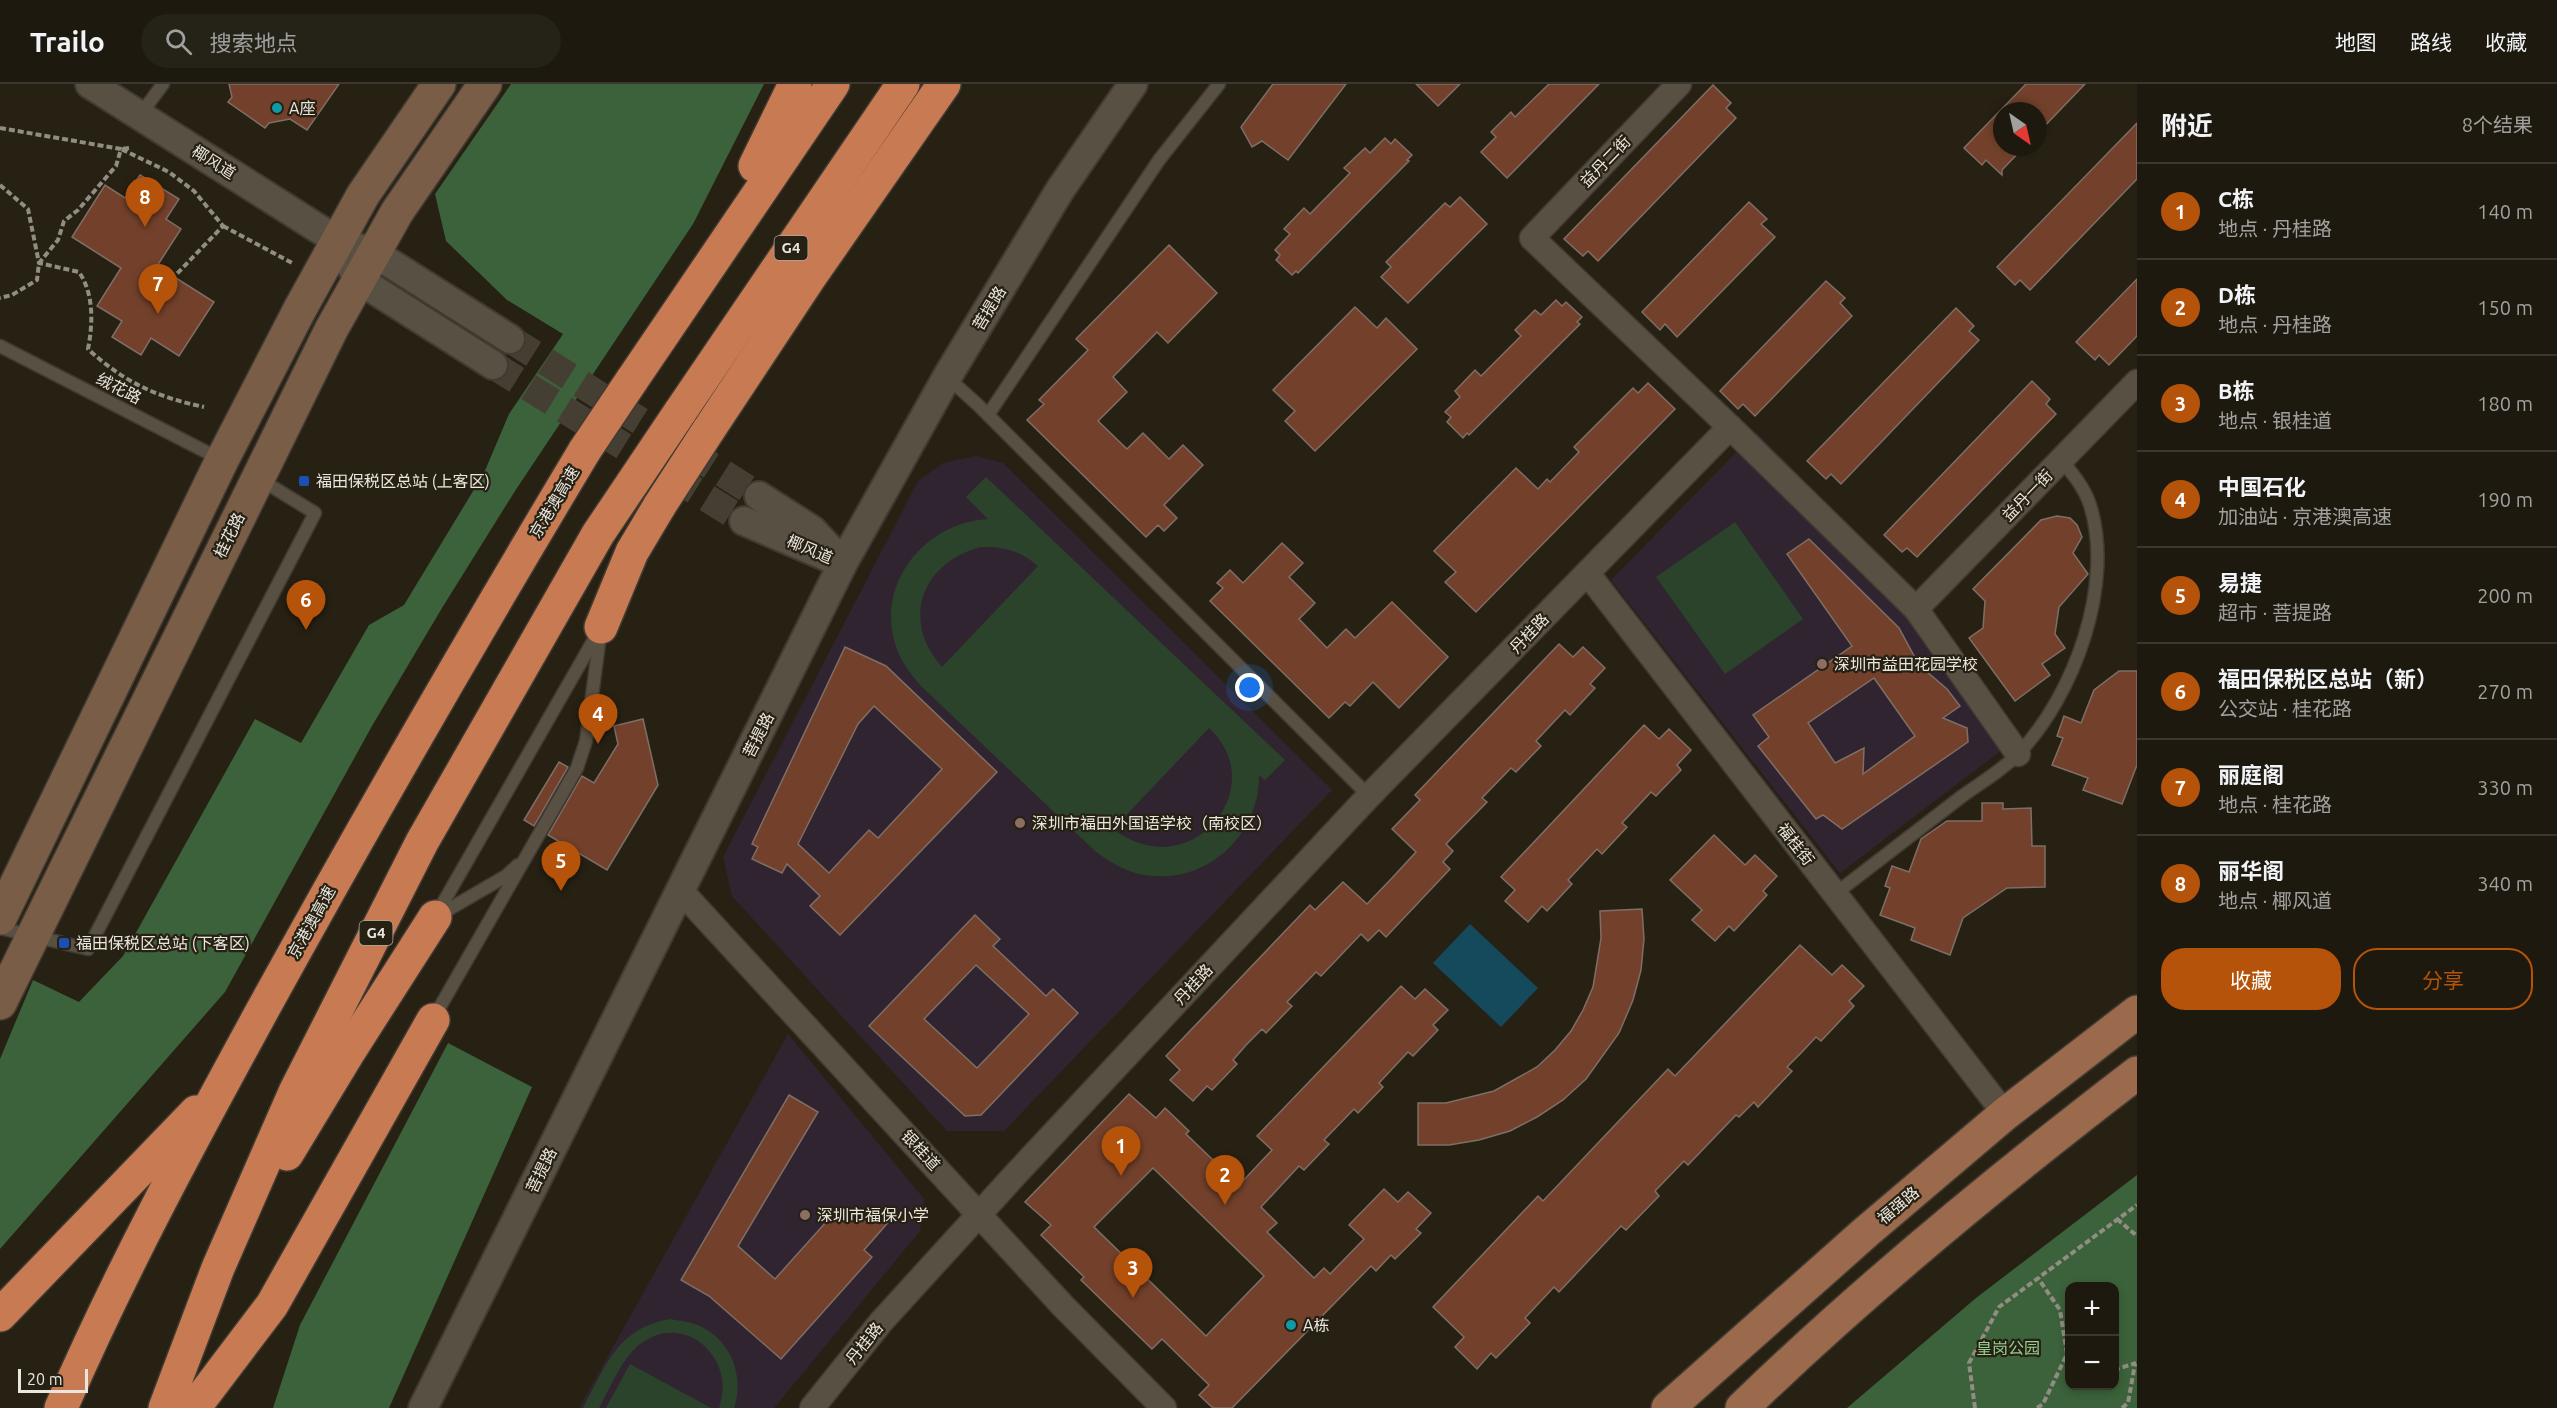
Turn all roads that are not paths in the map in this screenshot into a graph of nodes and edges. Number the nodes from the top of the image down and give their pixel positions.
1 (90, 84) edge
2 (163, 84) edge
3 (439, 84) edge
4 (485, 84) edge
5 (795, 84) edge
6 (833, 84) edge
7 (903, 84) edge
8 (944, 84) edge
9 (1133, 84) edge
10 (1218, 84) edge
11 (1679, 84) edge
12 (140, 115) junction
13 (338, 241) junction
14 (367, 267) junction
15 (706, 268) junction
16 (510, 339) tunnel mouth
17 (0, 346) edge
18 (494, 364) tunnel mouth
19 (947, 377) junction
20 (2137, 381) edge
21 (988, 415) junction
22 (1730, 427) junction
23 (222, 460) junction
24 (2061, 460) junction
25 (257, 478) junction
26 (759, 496) tunnel mouth
27 (744, 521) tunnel mouth
28 (843, 563) junction
29 (1588, 574) junction
30 (1916, 609) junction
31 (601, 627) junction
32 (2018, 754) junction
33 (1369, 796) junction
34 (526, 858) junction
35 (680, 890) junction
36 (1835, 894) junction
37 (435, 917) junction
38 (0, 918) edge
39 (0, 928) edge
40 (32, 936) junction
41 (0, 990) edge
42 (0, 1002) edge
43 (2137, 1012) edge
44 (433, 1020) joint
45 (2137, 1073) edge
46 (220, 1087) junction
47 (2005, 1114) junction
48 (979, 1213) junction
49 (218, 1268) junction
50 (0, 1315) edge
51 (61, 1408) edge
52 (165, 1408) edge
53 (194, 1408) edge
54 (423, 1408) edge
55 (812, 1408) edge
56 (1164, 1408) edge
57 (1668, 1408) edge
58 (1742, 1408) edge

1 - 12 street, 椰风道
2 - 12 lane
3 - 13 main road
4 - 14 main road, 桂花路
5 - 15 highway
6 - 15 highway
7 - 49 highway, G4, bridge
8 - 31 highway, bridge
9 - 19 street, 菩提路
10 - 21 lane
11 - 22 street, 益丹二街
12 - 13 street, 椰风道
13 - 14 street, 椰风道
13 - 23 main road
14 - 16 street, 椰风道
14 - 18 street, 椰风道
14 - 25 main road, 桂花路
15 - 46 highway, 京港澳高速, bridge
17 - 23 lane, 绒花路
19 - 21 lane
19 - 28 street, 菩提路
20 - 24 street, 益丹一街
21 - 33 lane
22 - 29 street, 丹桂路
22 - 30 street
23 - 38 main road
24 - 30 street, 益丹一街
24 - 32 lane
25 - 40 main road, 桂花路
25 - 40 lane
26 - 28 street, 椰风道
27 - 28 street, 椰风道
28 - 35 street, 菩提路
29 - 33 street, 丹桂路
29 - 36 street, 福桂街
30 - 32 street
31 - 34 lane
31 - 37 lane
32 - 36 lane
33 - 48 street, 丹桂路
34 - 37 lane
34 - 44 lane
35 - 48 street, 银桂道
35 - 54 street, 菩提路
36 - 47 street, 福桂街
37 - 49 highway
39 - 40 lane
40 - 42 main road, 桂花路
41 - 42 main road, 桂花路
43 - 47 main road, 福强路
44 - 53 highway
45 - 58 main road
46 - 50 highway
46 - 51 highway, 京港澳高速
47 - 57 main road, 福强路
48 - 55 street, 丹桂路
48 - 56 street, 银桂道
49 - 52 highway, G4

